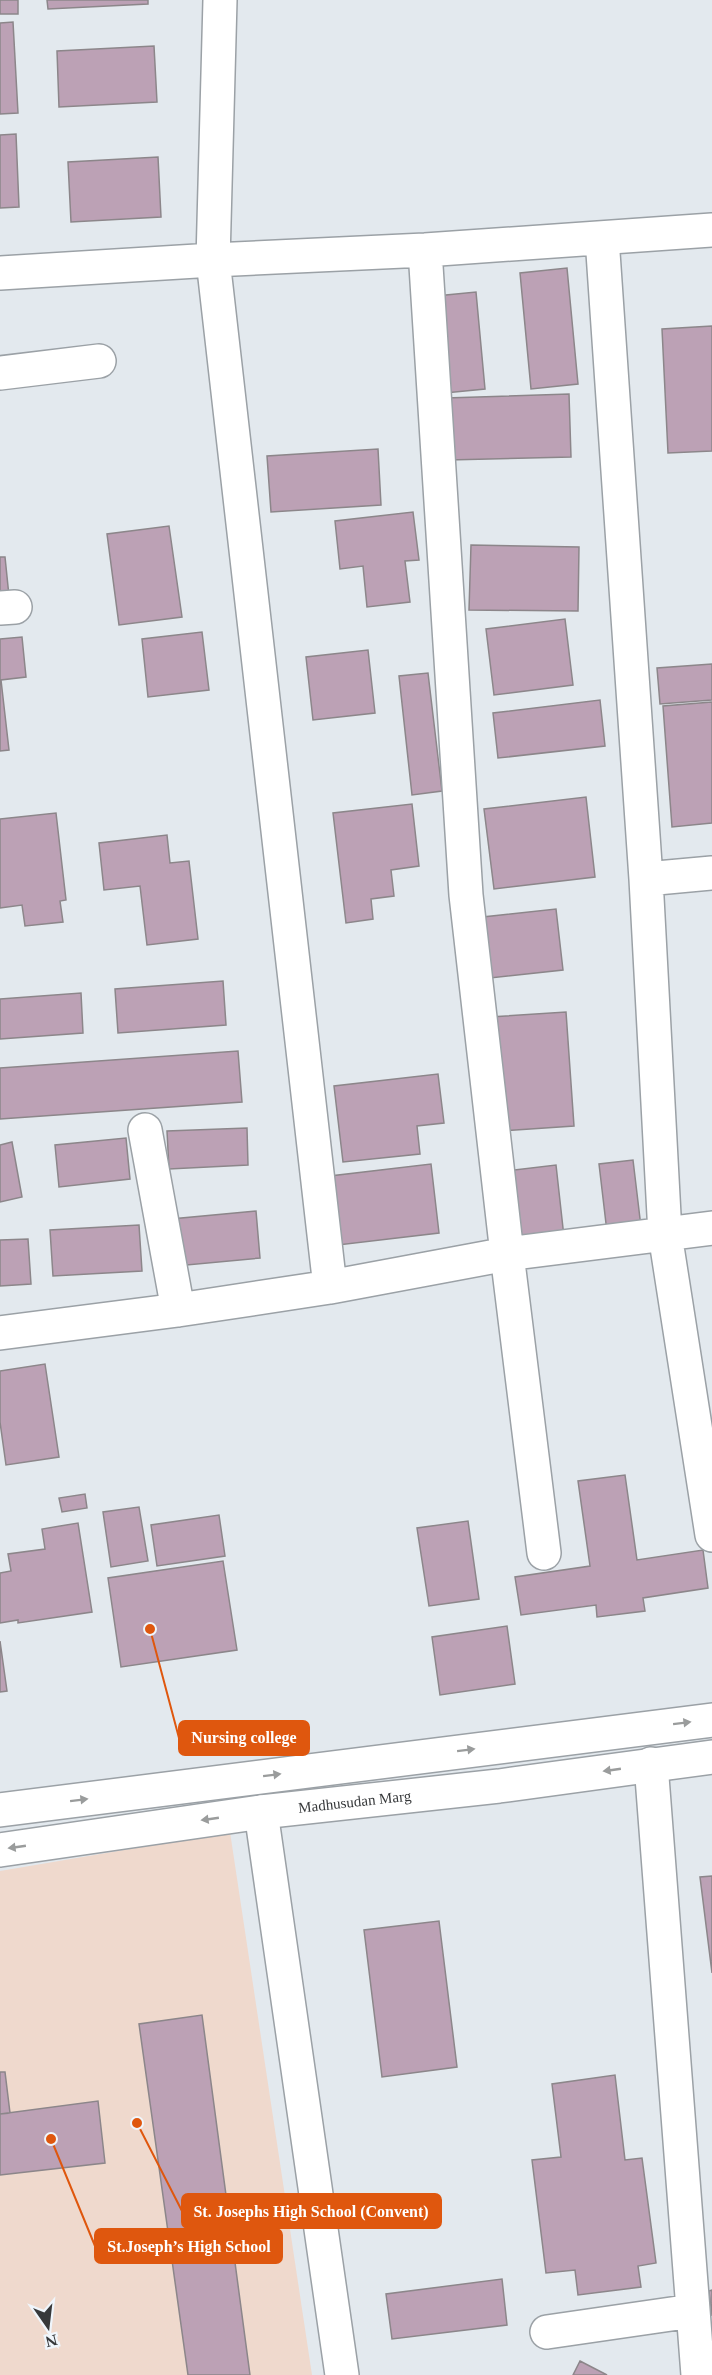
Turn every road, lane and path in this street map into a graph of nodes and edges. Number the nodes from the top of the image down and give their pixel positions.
1 (220, 0) edge
2 (712, 230) edge
3 (602, 238) junction
4 (425, 250) junction
5 (213, 260) junction
6 (0, 273) edge
7 (99, 361) dead end
8 (0, 374) edge
9 (712, 873) edge
10 (646, 879) junction
11 (145, 1130) dead end
12 (712, 1228) edge
13 (665, 1234) junction
14 (507, 1254) junction
15 (330, 1287) junction
16 (178, 1311) junction
17 (0, 1333) edge
18 (712, 1535) edge
19 (544, 1553) dead end
20 (712, 1720) edge
21 (712, 1757) edge
22 (651, 1764) junction
23 (0, 1810) edge
24 (261, 1812) junction
25 (0, 1850) edge
26 (692, 2311) junction
27 (547, 2332) dead end
28 (342, 2375) edge
29 (698, 2375) edge

1 - 5 street
2 - 3 street
3 - 4 street
3 - 10 street
4 - 5 street
4 - 14 street
5 - 6 street
5 - 15 street
7 - 8 street
9 - 10 street
10 - 13 street
11 - 16 street
12 - 13 street
13 - 14 street
13 - 18 street
14 - 15 street
14 - 19 street
15 - 16 street
16 - 17 street
23 -> 20 street
21 - 22 street, Madhusudan Marg
22 -> 24 street, Madhusudan Marg
22 - 26 street
24 -> 25 street, Madhusudan Marg
24 - 28 street
26 - 27 street
26 - 29 street

